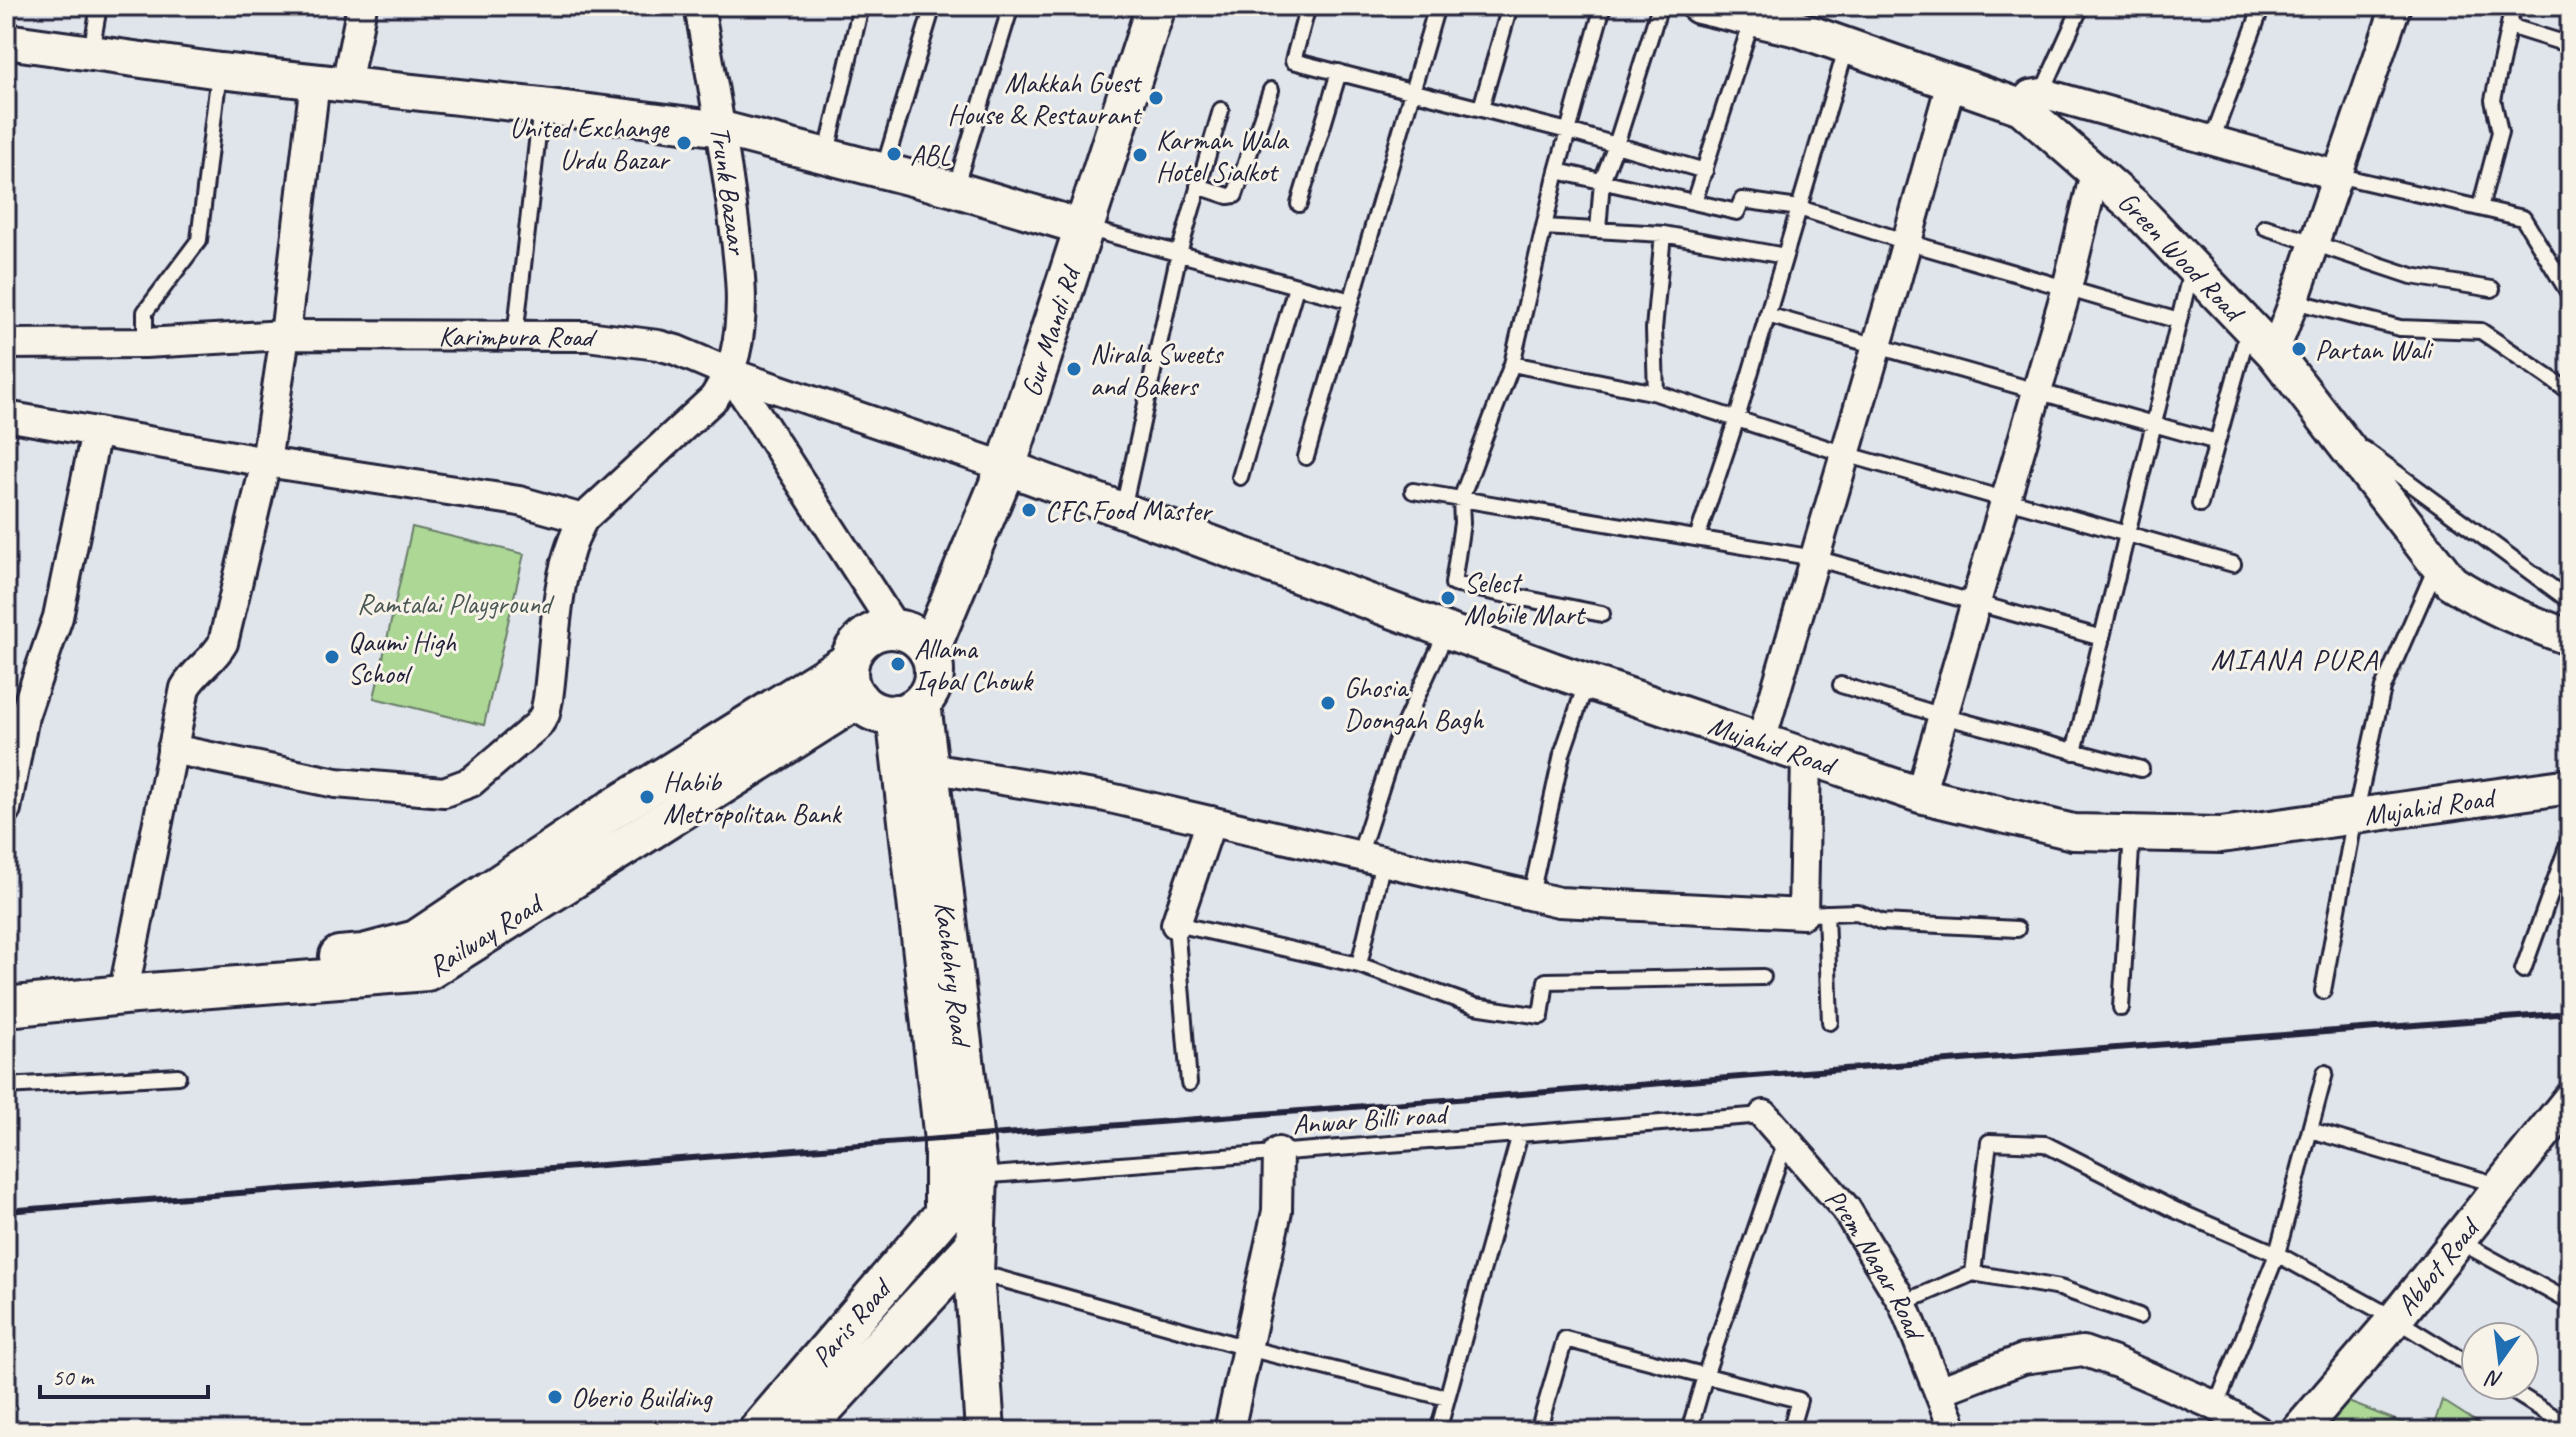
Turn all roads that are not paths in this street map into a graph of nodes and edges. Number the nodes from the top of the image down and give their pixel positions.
1 (99, 6) edge
2 (362, 6) edge
3 (699, 6) edge
4 (861, 6) edge
5 (933, 6) edge
6 (1011, 6) edge
7 (1156, 6) edge
8 (1308, 6) edge
9 (1437, 6) edge
10 (1510, 6) edge
11 (1603, 6) edge
12 (1660, 6) edge
13 (1699, 6) edge
14 (2081, 6) edge
15 (2262, 6) edge
16 (2396, 6) edge
17 (2513, 6) edge
18 (1745, 14) edge
19 (2509, 26) junction
20 (6, 41) edge
21 (2570, 45) edge
22 (1847, 46) junction
23 (90, 52) junction
24 (220, 71) junction
25 (1339, 72) junction
26 (330, 83) junction
27 (1951, 83) junction
28 (1271, 90) dead end
29 (1411, 90) junction
30 (2031, 100) junction
31 (541, 106) junction
32 (1481, 108) junction
33 (1221, 110) dead end
34 (722, 129) junction
35 (1568, 131) junction
36 (2212, 140) junction
37 (1616, 145) junction
38 (826, 157) junction
39 (1557, 171) junction
40 (1705, 171) junction
41 (883, 172) junction
42 (2095, 173) junction
43 (2336, 175) junction
44 (1602, 181) junction
45 (1198, 186) junction
46 (954, 189) junction
47 (1694, 202) junction
48 (1299, 204) dead end
49 (1799, 208) junction
50 (2480, 208) junction
51 (1544, 227) junction
52 (2265, 227) dead end
53 (1085, 228) junction
54 (1598, 230) junction
55 (1663, 234) junction
56 (1907, 242) junction
57 (2314, 243) junction
58 (1179, 253) junction
59 (1785, 256) junction
60 (2192, 267) junction
61 (1296, 287) junction
62 (2067, 288) junction
63 (2492, 289) dead end
64 (2570, 295) edge
65 (1351, 301) junction
66 (2294, 301) junction
67 (1767, 315) junction
68 (2179, 321) junction
69 (2249, 327) junction
70 (285, 335) junction
71 (515, 337) junction
72 (145, 343) junction
73 (6, 344) edge
74 (1877, 347) junction
75 (2274, 353) junction
76 (1512, 364) junction
77 (730, 373) junction
78 (2037, 391) junction
79 (2570, 392) edge
80 (1656, 393) junction
81 (6, 416) edge
82 (1737, 418) junction
83 (2327, 422) junction
84 (2154, 424) junction
85 (96, 432) junction
86 (2217, 442) junction
87 (1845, 454) junction
88 (1306, 457) dead end
89 (266, 462) junction
90 (1006, 467) junction
91 (1240, 477) dead end
92 (1413, 491) dead end
93 (1461, 499) junction
94 (2005, 501) junction
95 (2200, 504) dead end
96 (1123, 509) junction
97 (583, 519) junction
98 (2127, 534) junction
99 (1697, 538) junction
100 (1815, 558) junction
101 (2233, 564) dead end
102 (2437, 565) junction
103 (2570, 601) edge
104 (1975, 604) junction
105 (1602, 614) dead end
106 (895, 628) junction
107 (1447, 631) junction
108 (2102, 638) junction
109 (2570, 638) edge
110 (929, 652) junction
111 (849, 662) junction
112 (1587, 681) junction
113 (1841, 685) dead end
114 (858, 699) junction
115 (908, 709) junction
116 (1943, 716) junction
117 (1761, 741) junction
118 (172, 749) junction
119 (2074, 752) junction
120 (1806, 756) junction
121 (929, 768) junction
122 (2141, 769) dead end
123 (2570, 786) edge
124 (1920, 795) junction
125 (6, 809) edge
126 (2355, 816) junction
127 (1211, 821) junction
128 (2132, 833) junction
129 (2570, 839) edge
130 (1371, 858) junction
131 (1531, 895) junction
132 (1814, 913) junction
133 (1176, 924) junction
134 (2017, 929) dead end
135 (1359, 965) junction
136 (2523, 970) dead end
137 (1763, 977) dead end
138 (125, 986) junction
139 (6, 988) edge
140 (2323, 991) dead end
141 (6, 1007) edge
142 (2121, 1008) dead end
143 (1830, 1022) dead end
144 (2325, 1073) dead end
145 (178, 1076) dead end
146 (1189, 1083) dead end
147 (6, 1086) edge
148 (2570, 1100) edge
149 (1764, 1115) joint
150 (2310, 1130) junction
151 (1520, 1134) junction
152 (1786, 1140) junction
153 (1278, 1152) junction
154 (975, 1156) junction
155 (2502, 1186) junction
156 (944, 1214) joint
157 (2457, 1240) junction
158 (2277, 1254) junction
159 (974, 1258) junction
160 (1973, 1273) junction
161 (2570, 1302) edge
162 (1903, 1303) junction
163 (2139, 1316) dead end
164 (2395, 1319) junction
165 (1247, 1348) junction
166 (2460, 1359) edge
167 (1705, 1376) junction
168 (1939, 1391) junction
169 (1447, 1398) junction
170 (2529, 1401) edge
171 (2216, 1406) junction
172 (2570, 1427) edge
173 (758, 1431) edge
174 (802, 1431) edge
175 (985, 1431) edge
176 (1229, 1431) edge
177 (1438, 1431) edge
178 (1538, 1431) edge
179 (1689, 1431) edge
180 (1790, 1431) edge
181 (1951, 1431) edge
182 (2258, 1431) edge
183 (2299, 1431) edge

1 - 23 lane
2 - 26 street
3 - 34 street, Trunk Bazaar
4 - 38 lane
5 - 41 lane
6 - 46 lane
7 - 53 main road, Gur Mandi Rd
8 - 25 lane
9 - 29 lane
10 - 32 lane
11 - 35 lane
12 - 37 lane
13 - 18 street, Green Wood Road
14 - 30 lane
15 - 36 lane
16 - 43 street
17 - 19 lane
18 - 22 street, Green Wood Road
18 - 40 lane
19 - 21 lane
19 - 50 lane
20 - 23 street
22 - 27 street, Green Wood Road
22 - 49 lane
23 - 24 street
24 - 26 street
24 - 72 lane
25 - 29 lane
25 - 48 lane
26 - 31 street
26 - 70 street
27 - 30 street, Green Wood Road
27 - 56 street
28 - 45 lane
29 - 32 lane
29 - 65 lane
30 - 36 street
30 - 42 street, Green Wood Road
31 - 34 street
31 - 71 lane
32 - 35 lane
33 - 45 lane
34 - 38 street
34 - 77 street, Trunk Bazaar
35 - 37 lane
35 - 39 lane
36 - 43 street
37 - 40 lane
37 - 44 lane
38 - 41 street
39 - 44 lane
39 - 51 lane
40 - 47 lane
41 - 46 street
42 - 60 street, Green Wood Road
42 - 62 street
43 - 50 lane
43 - 57 street
44 - 47 lane
44 - 54 lane
45 - 58 lane
46 - 53 street
47 - 49 lane
49 - 56 lane
49 - 59 lane
50 - 64 lane
51 - 54 lane
51 - 76 lane
52 - 57 lane
53 - 58 lane
53 - 90 main road, Gur Mandi Rd
54 - 55 lane
55 - 59 lane
55 - 80 lane
56 - 62 lane
56 - 74 street
57 - 63 lane
57 - 66 street
58 - 61 lane
58 - 96 lane
59 - 67 lane
60 - 68 lane
60 - 69 street, Green Wood Road
61 - 65 lane
61 - 91 lane
62 - 68 lane
62 - 78 street
65 - 88 lane
66 - 75 street
66 - 79 lane
67 - 74 lane
67 - 82 lane
68 - 84 lane
69 - 75 street, Green Wood Road
69 - 86 lane
70 - 71 street, Karimpura Road
70 - 72 street, Karimpura Road
70 - 89 street
71 - 77 street, Karimpura Road
72 - 73 street, Karimpura Road
74 - 78 lane
74 - 87 street
75 - 83 street, Green Wood Road
76 - 80 lane
76 - 93 lane
77 - 90 street, Karimpura Road
77 - 97 street
77 - 106 street
78 - 84 lane
78 - 94 street
80 - 82 lane
81 - 85 street
82 - 87 lane
82 - 99 lane
83 - 102 street, Green Wood Road
83 - 103 lane
84 - 86 lane
84 - 98 lane
85 - 89 street
85 - 125 street
86 - 95 lane
87 - 94 lane
87 - 100 street
89 - 97 street
89 - 118 street
90 - 96 street, Mujahid Road
90 - 110 main road, Gur Mandi Rd
92 - 93 lane
93 - 99 lane
93 - 105 lane
94 - 98 lane
94 - 104 street
96 - 107 street, Mujahid Road
97 - 118 street
98 - 101 lane
98 - 108 lane
99 - 100 lane
100 - 104 lane
100 - 117 street
102 - 109 street, Green Wood Road
102 - 126 lane
104 - 108 lane
104 - 116 street
106 - 110 main road
106 - 111 main road
107 - 112 street, Mujahid Road
107 - 130 lane
108 - 119 lane
110 - 115 main road
111 - 114 main road
111 - 138 main road
112 - 117 street, Mujahid Road
112 - 131 lane
113 - 116 lane
114 - 115 main road
114 - 138 main road, Railway Road
115 - 121 main road, Kachehry Road
115 - 156 main road, Kachehry Road
116 - 119 lane
116 - 124 street
117 - 120 street, Mujahid Road
118 - 138 street
119 - 122 lane
120 - 124 street, Mujahid Road
120 - 132 street
121 - 127 street
121 - 154 main road, Kachehry Road
123 - 126 street, Mujahid Road
124 - 128 street, Mujahid Road
126 - 128 street, Mujahid Road
126 - 140 lane
127 - 130 street
127 - 133 street
128 - 142 lane
129 - 136 lane
130 - 131 street
130 - 135 lane
131 - 132 street
132 - 134 lane
132 - 143 lane
133 - 135 lane
133 - 146 lane
135 - 137 lane
138 - 139 main road
138 - 141 main road, Railway Road
144 - 150 lane
145 - 147 lane
148 - 155 street, Abbot Road
149 - 151 lane, Anwar Billi road
149 - 152 street, Prem Nagar Road
150 - 155 lane
150 - 158 lane
151 - 153 lane, Anwar Billi road
151 - 169 lane
152 - 162 street, Prem Nagar Road
152 - 167 lane
153 - 154 lane, Anwar Billi road
153 - 165 street
154 - 159 main road, Kachehry Road
155 - 157 street, Abbot Road
156 - 173 main road, Paris Road
157 - 161 lane
157 - 164 street, Abbot Road
158 - 160 lane
158 - 164 lane
158 - 171 lane
159 - 165 lane
159 - 174 main road, Paris Road
159 - 175 main road, Kachehry Road
160 - 162 lane
160 - 163 lane
162 - 168 street, Prem Nagar Road
164 - 166 lane
164 - 183 street, Abbot Road
165 - 169 lane
165 - 176 street
167 - 178 lane
167 - 179 lane
167 - 180 lane
168 - 171 street
168 - 181 street, Prem Nagar Road
169 - 177 lane
170 - 172 lane
171 - 182 street

